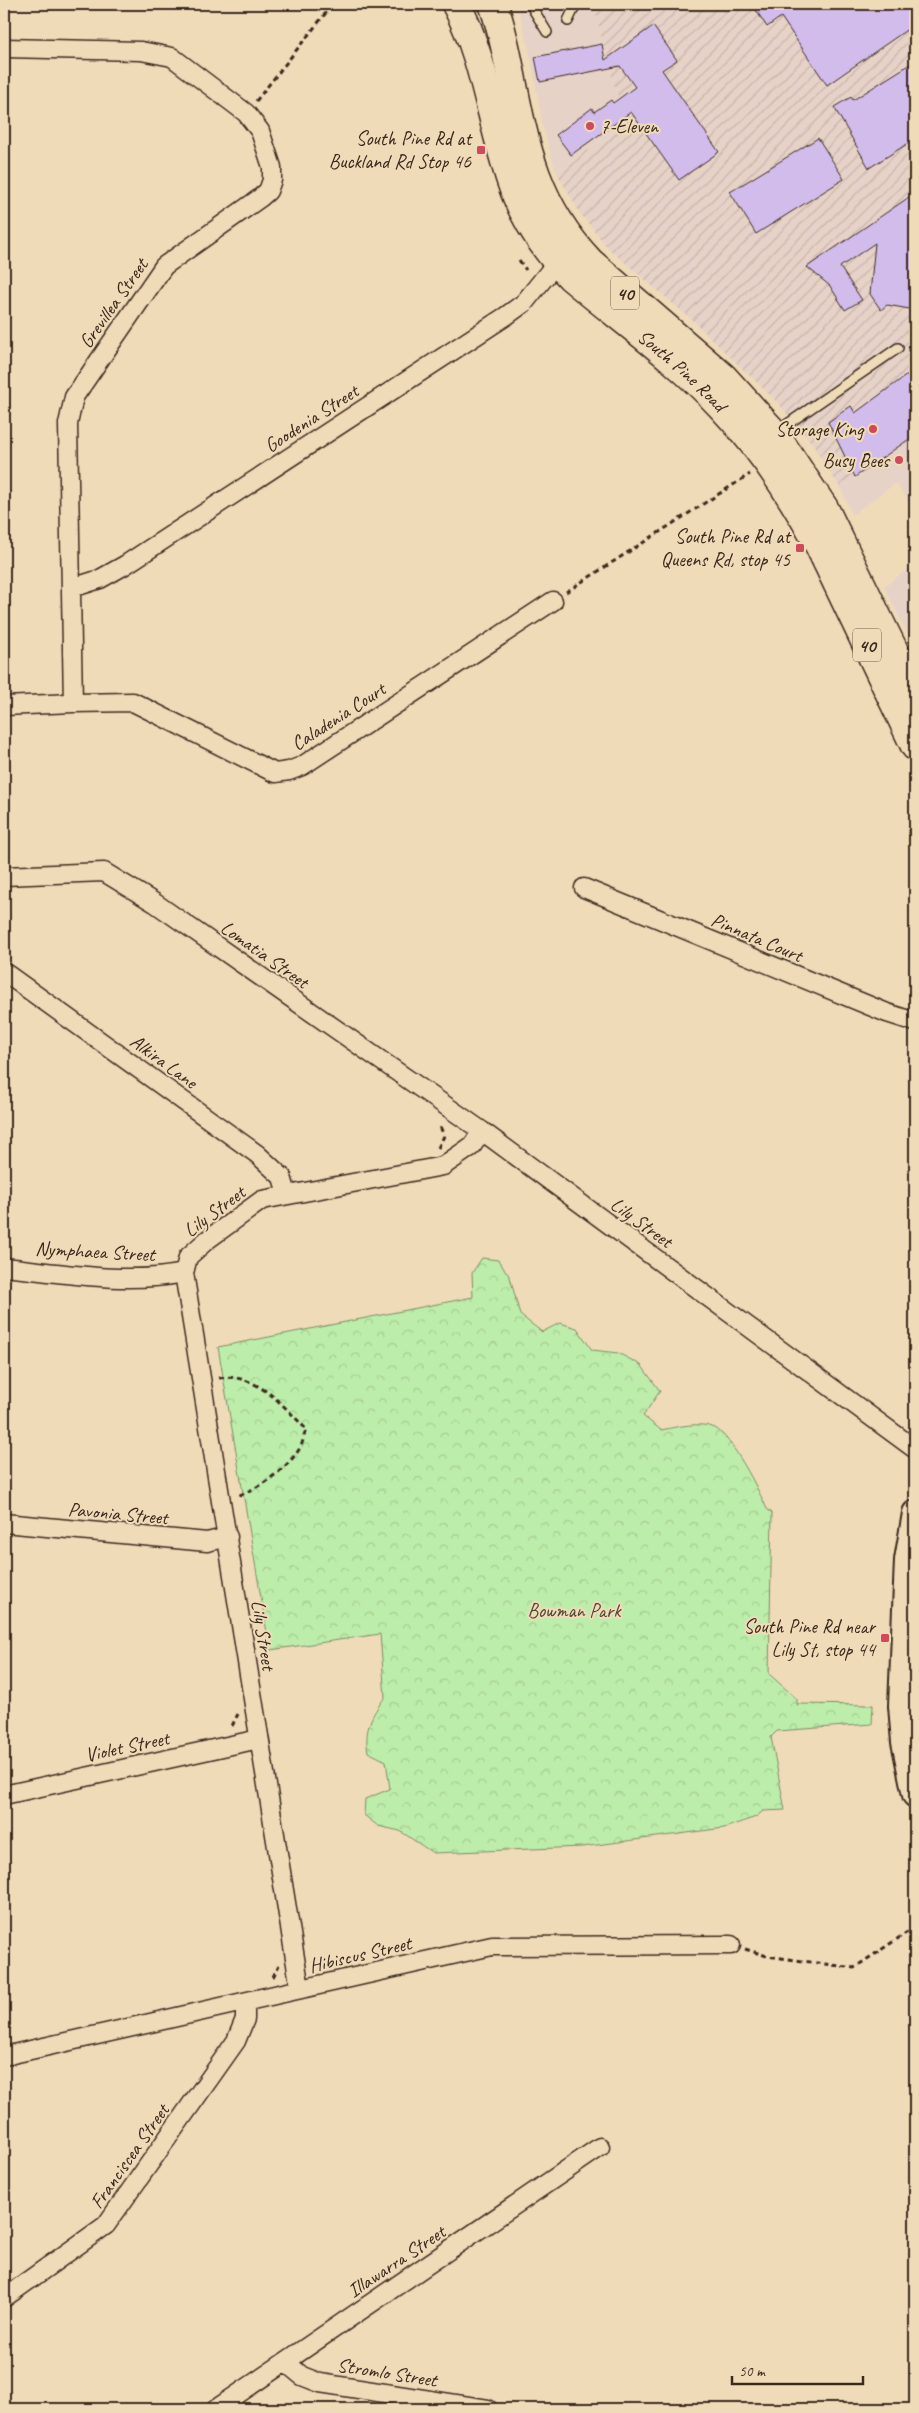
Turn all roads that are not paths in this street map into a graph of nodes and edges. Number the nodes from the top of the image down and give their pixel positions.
1 (456, 4) edge
2 (494, 4) edge
3 (530, 4) edge
4 (576, 4) edge
5 (568, 21) dead end
6 (547, 32) dead end
7 (4, 48) edge
8 (557, 262) junction
9 (898, 348) dead end
10 (774, 433) junction
11 (72, 588) junction
12 (553, 601) road end
13 (915, 687) edge
14 (73, 703) junction
15 (4, 706) edge
16 (915, 746) edge
17 (4, 876) edge
18 (584, 888) dead end
19 (4, 972) edge
20 (915, 1022) edge
21 (482, 1131) junction
22 (287, 1194) junction
23 (4, 1266) edge
24 (184, 1272) junction
25 (915, 1449) edge
26 (915, 1513) edge
27 (4, 1523) edge
28 (228, 1537) junction
29 (911, 1557) edge
30 (259, 1739) junction
31 (4, 1795) edge
32 (915, 1795) edge
33 (731, 1945) road end
34 (300, 1989) junction
35 (246, 2002) junction
36 (4, 2056) edge
37 (600, 2147) dead end
38 (4, 2298) edge
39 (285, 2362) junction
40 (216, 2409) edge
41 (488, 2409) edge

1 - 8 main road, South Pine Road / 40
2 - 10 main road, South Pine Road / 40
3 - 6 lane
4 - 5 lane
7 - 11 street, Grevillea Street
8 - 11 street, Goodenia Street
8 - 16 main road, South Pine Road / 40
9 - 10 lane
10 - 13 main road, South Pine Road / 40
11 - 14 street, Grevillea Street
12 - 14 street, Caladenia Court
14 - 15 street
17 - 21 street, Lomatia Street
18 - 20 street, Pinnata Court
19 - 22 street, Alkira Lane
21 - 22 street, Lily Street
21 - 25 street, Lily Street
22 - 24 street, Lily Street
23 - 24 street, Nymphaea Street
24 - 28 street, Lily Street
26 - 29 main road
27 - 28 street, Pavonia Street
28 - 30 street, Lily Street
29 - 32 main road
30 - 31 street, Violet Street
30 - 34 street, Lily Street
33 - 34 street, Hibiscus Street
34 - 35 street, Hibiscus Street
35 - 36 street, Hibiscus Street
35 - 38 street, Franciscea Street
37 - 39 street, Illawarra Street
39 - 40 street, Illawarra Street
39 - 41 street, Stromlo Street

